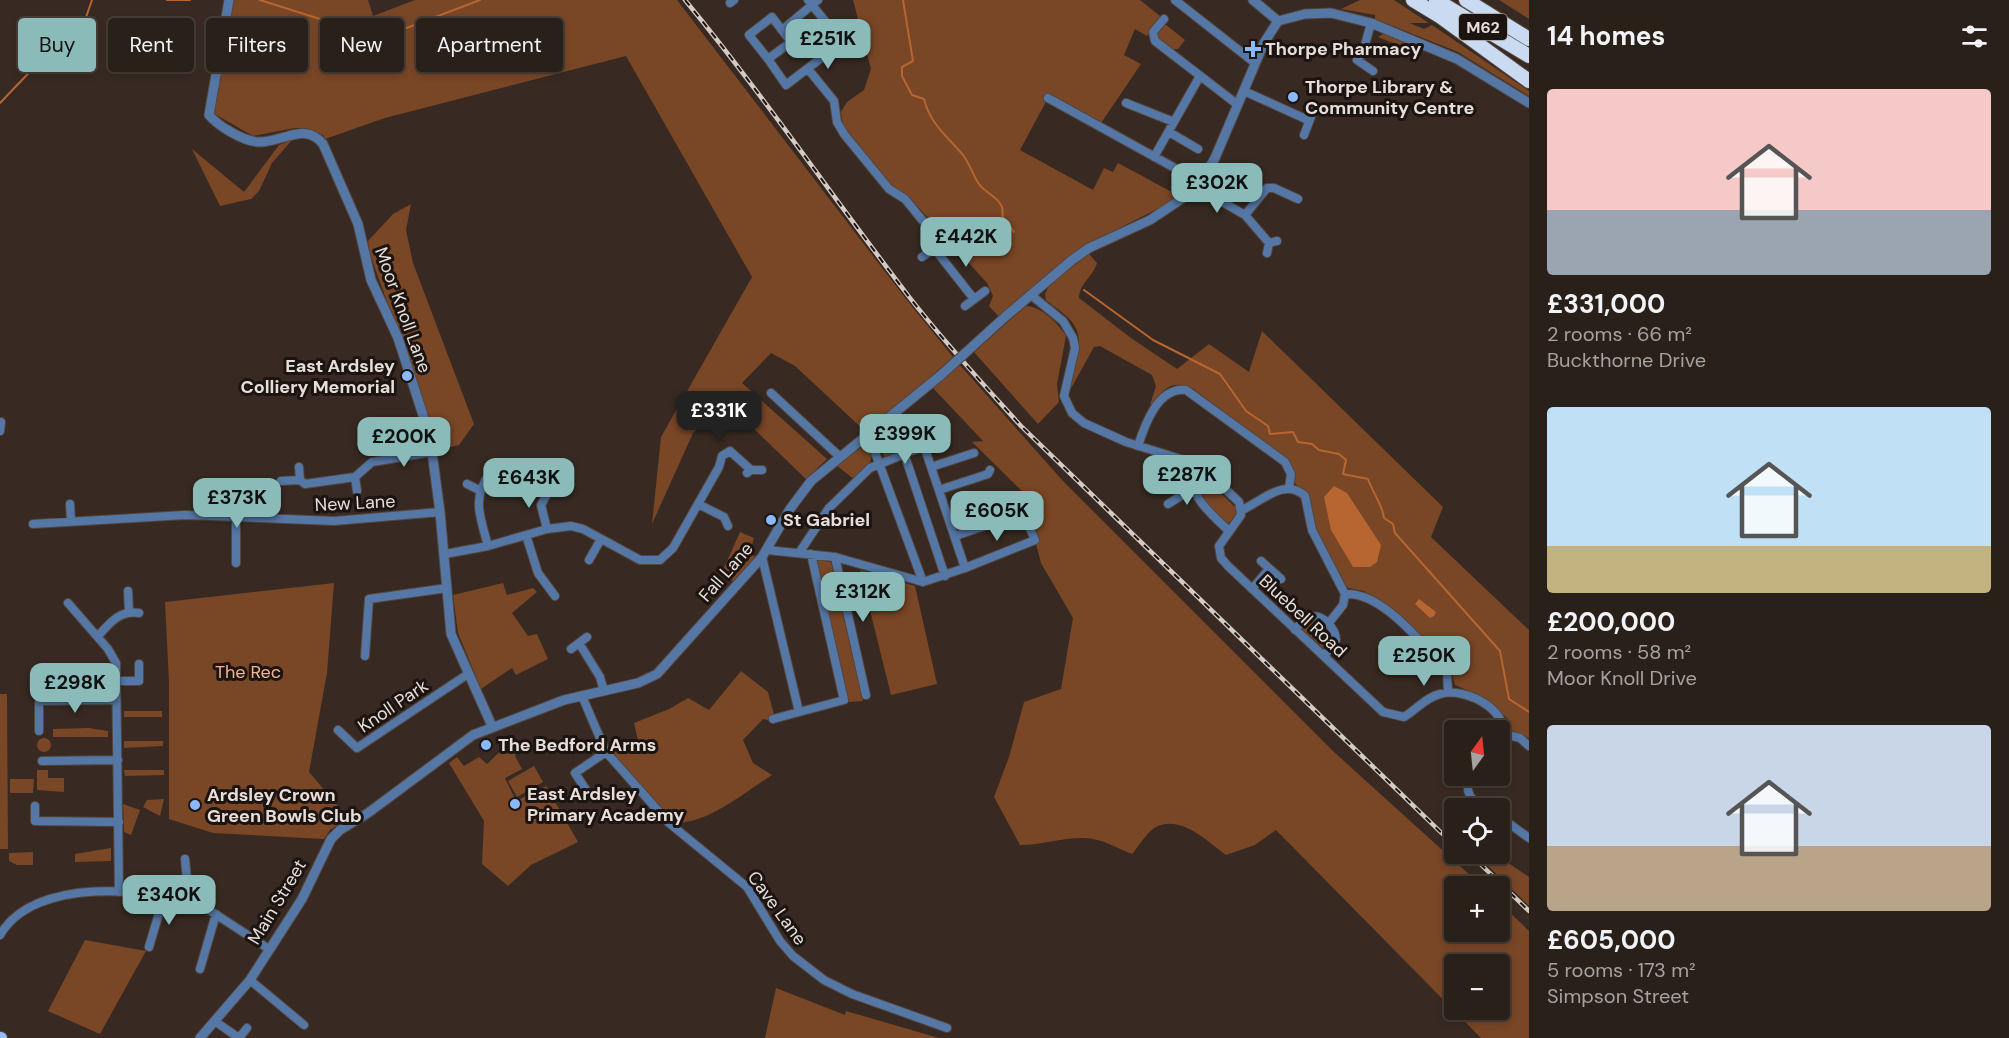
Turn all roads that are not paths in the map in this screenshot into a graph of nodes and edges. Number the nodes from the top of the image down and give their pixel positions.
1 (229, 0) edge
2 (1175, 0) edge
3 (1253, 0) edge
4 (1413, 0) edge
5 (1436, 0) edge
6 (1466, 0) edge
7 (813, 2) edge
8 (1164, 19) dead end
9 (1278, 21) junction
10 (1371, 23) junction
11 (782, 30) junction
12 (1529, 39) edge
13 (1529, 56) edge
14 (768, 59) junction
15 (1255, 63) junction
16 (808, 69) junction
17 (1373, 70) dead end
18 (1200, 76) junction
19 (1529, 81) edge
20 (1244, 91) junction
21 (1048, 98) dead end
22 (1126, 103) dead end
23 (1529, 103) edge
24 (1238, 105) junction
25 (1314, 109) dead end
26 (1308, 120) junction
27 (1174, 122) junction
28 (1168, 132) junction
29 (1304, 135) dead end
30 (1198, 149) dead end
31 (1154, 157) junction
32 (1200, 185) junction
33 (1297, 199) dead end
34 (1245, 215) junction
35 (1277, 241) dead end
36 (1269, 243) junction
37 (935, 248) junction
38 (1267, 253) dead end
39 (922, 257) dead end
40 (985, 291) dead end
41 (1031, 295) junction
42 (975, 299) junction
43 (965, 306) dead end
44 (771, 393) dead end
45 (869, 436) junction
46 (1138, 446) junction
47 (432, 452) junction
48 (904, 453) junction
49 (974, 453) dead end
50 (839, 456) junction
51 (879, 462) junction
52 (1195, 463) junction
53 (299, 467) dead end
54 (931, 467) junction
55 (762, 470) dead end
56 (990, 470) dead end
57 (490, 471) dead end
58 (355, 477) junction
59 (300, 480) junction
60 (281, 482) dead end
61 (467, 484) dead end
62 (1289, 488) junction
63 (479, 490) junction
64 (939, 490) junction
65 (357, 491) dead end
66 (1194, 492) junction
67 (547, 494) dead end
68 (70, 504) dead end
69 (698, 504) junction
70 (1168, 504) dead end
71 (731, 509) dead end
72 (1242, 510) junction
73 (440, 512) junction
74 (236, 516) junction
75 (724, 517) junction
76 (71, 521) junction
77 (33, 524) dead end
78 (728, 526) dead end
79 (547, 529) junction
80 (1226, 533) junction
81 (526, 535) junction
82 (954, 536) junction
83 (601, 539) junction
84 (489, 546) junction
85 (800, 553) junction
86 (445, 554) junction
87 (764, 554) junction
88 (811, 554) junction
89 (835, 557) junction
90 (589, 560) dead end
91 (1261, 561) dead end
92 (236, 563) dead end
93 (965, 568) junction
94 (1269, 568) junction
95 (945, 576) junction
96 (1281, 579) dead end
97 (923, 582) junction
98 (447, 588) junction
99 (1252, 589) junction
100 (128, 591) dead end
101 (1345, 594) junction
102 (555, 596) dead end
103 (68, 603) dead end
104 (129, 612) junction
105 (139, 613) dead end
106 (1328, 624) junction
107 (1295, 630) junction
108 (98, 636) junction
109 (587, 637) dead end
110 (579, 643) junction
111 (570, 649) dead end
112 (1324, 656) junction
113 (365, 657) dead end
114 (139, 664) dead end
115 (468, 674) junction
116 (116, 681) junction
117 (604, 691) junction
118 (1448, 692) junction
119 (866, 695) dead end
120 (582, 696) junction
121 (116, 700) junction
122 (799, 712) junction
123 (773, 719) dead end
124 (1501, 720) edge
125 (492, 726) junction
126 (338, 729) dead end
127 (39, 731) dead end
128 (1510, 736) edge
129 (1529, 746) edge
130 (606, 752) junction
131 (118, 760) junction
132 (42, 761) dead end
133 (588, 794) dead end
134 (35, 806) dead end
135 (119, 822) junction
136 (1510, 824) edge
137 (1529, 838) edge
138 (185, 859) dead end
139 (119, 892) junction
140 (164, 896) junction
141 (183, 899) junction
142 (216, 914) junction
143 (0, 935) edge
144 (148, 942) dead end
145 (268, 949) junction
146 (200, 969) dead end
147 (250, 981) junction
148 (216, 1022) junction
149 (304, 1025) dead end
150 (247, 1028) dead end
151 (947, 1028) dead end
152 (201, 1038) edge

1 - 47 street, Moor Knoll Lane
2 - 15 street
3 - 9 street
4 - 19 highway
5 - 13 highway, M62
6 - 12 highway, M62
7 - 11 street
7 - 16 street
8 - 18 street
9 - 10 street
9 - 15 street
10 - 17 street
10 - 23 street
11 - 14 street
11 - 14 street
14 - 16 street
15 - 20 street
16 - 37 street
18 - 24 street
18 - 27 street
20 - 24 street
20 - 26 street
21 - 31 street
22 - 27 street
24 - 32 street
25 - 26 street
26 - 29 street
27 - 28 street
28 - 30 street
28 - 31 street
31 - 32 street
32 - 34 street
32 - 41 street, Fall Lane
33 - 34 street
34 - 36 street
35 - 36 street
36 - 38 street
37 - 39 street
37 - 42 street
40 - 42 street
41 - 45 street, Fall Lane, bridge
41 - 46 street
42 - 43 street
44 - 50 street
45 - 50 street, Fall Lane
45 - 51 street
46 - 52 street
46 - 62 street
47 - 58 street
47 - 73 street, Moor Knoll Lane
48 - 51 street
48 - 54 street
48 - 95 street
49 - 54 street
50 - 87 street, Fall Lane
51 - 85 street
51 - 97 street
52 - 66 street
52 - 72 street
53 - 59 street
54 - 64 street
55 - 69 street
56 - 64 street
57 - 63 street
58 - 59 street
58 - 65 street
59 - 60 street
61 - 63 street
62 - 72 street
62 - 101 street
63 - 84 street
64 - 82 street
66 - 70 street
66 - 80 street
67 - 79 street
68 - 76 street
69 - 75 street
69 - 83 street
71 - 75 street
72 - 80 street
73 - 74 street, New Lane
73 - 86 street, Moor Knoll Lane
74 - 76 street, New Lane
74 - 92 street
75 - 78 street
76 - 77 street, New Lane
79 - 81 street
79 - 83 street
80 - 99 street, Bluebell Road
81 - 84 street
81 - 102 street
82 - 93 street
82 - 93 street
83 - 90 street
84 - 86 street
85 - 87 street
85 - 88 street
86 - 98 street, Moor Knoll Lane
87 - 117 street, Fall Lane
87 - 122 street
88 - 89 street
88 - 122 street
89 - 97 street
89 - 119 street
91 - 94 street
93 - 95 street
94 - 96 street
94 - 99 street
95 - 97 street
98 - 113 street
98 - 115 street, Moor Knoll Lane
99 - 107 street, Bluebell Road
100 - 104 street
101 - 106 street
101 - 118 street
103 - 108 street
104 - 105 street
104 - 108 street
106 - 107 street
106 - 112 street
107 - 112 street, Bluebell Road
108 - 116 street
109 - 110 street
110 - 111 street
110 - 117 street
112 - 118 street, Bluebell Road
114 - 116 street
115 - 125 street, Moor Knoll Lane
115 - 126 street, Knoll Park
116 - 121 street
117 - 120 street, Fall Lane
118 - 124 street
120 - 125 street, Main Street
120 - 130 street, Cave Lane
121 - 127 street
121 - 131 street
122 - 123 street
125 - 145 street, Main Street
128 - 129 street
130 - 133 street
130 - 151 street, Cave Lane
131 - 132 street
131 - 135 street
134 - 135 street
135 - 139 street
136 - 137 street
138 - 141 street
139 - 140 street
139 - 143 street
140 - 141 street
140 - 144 street
141 - 142 street
142 - 145 street
142 - 146 street
145 - 147 street, Main Street
147 - 148 street, Main Street
147 - 149 street
148 - 150 street
148 - 152 street, Main Street

